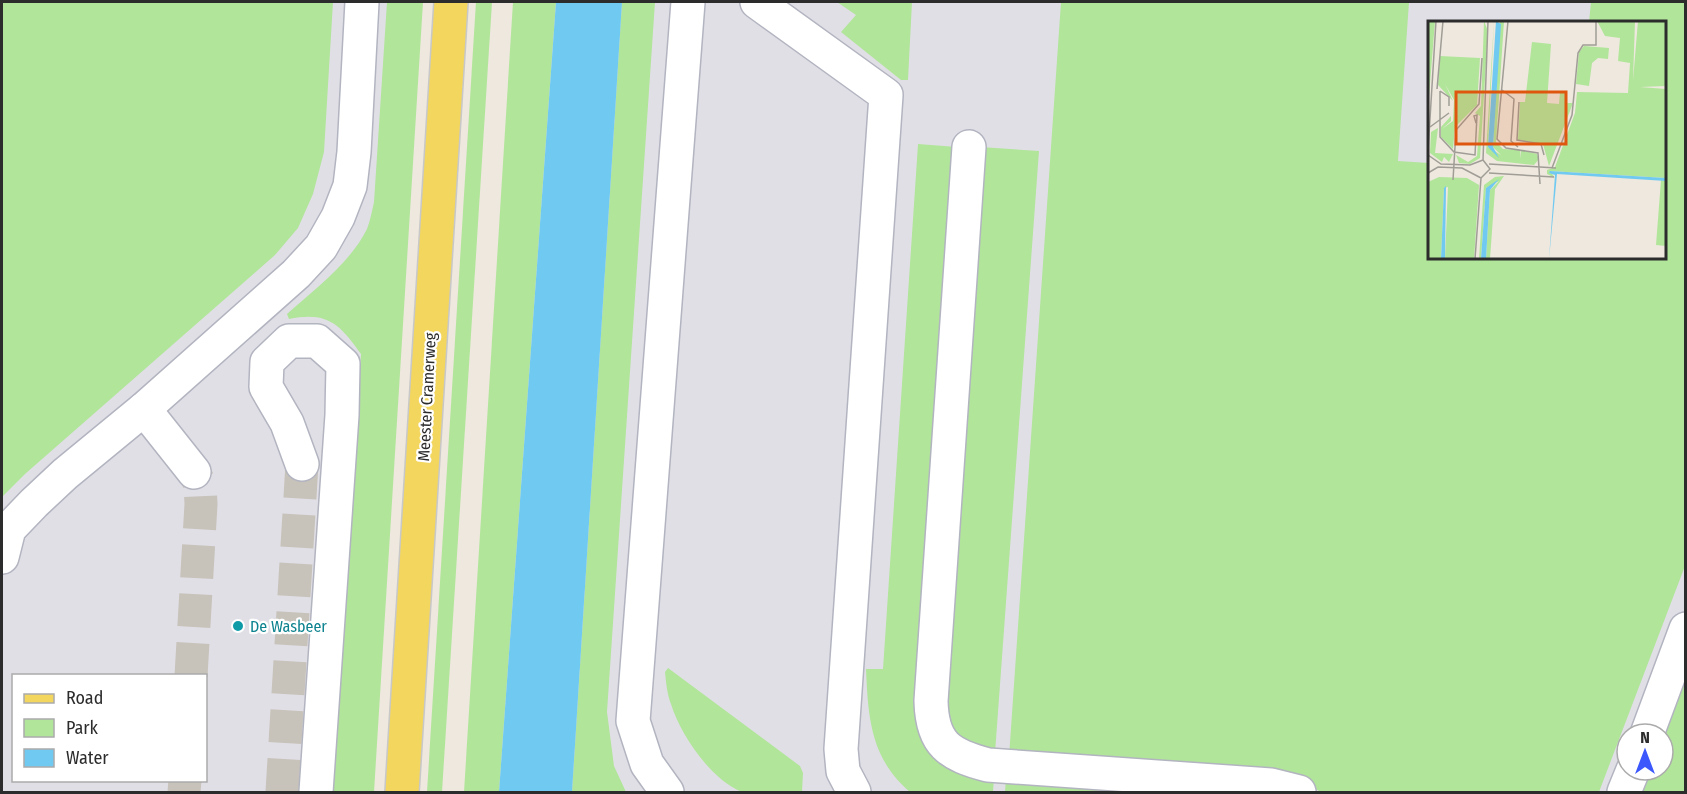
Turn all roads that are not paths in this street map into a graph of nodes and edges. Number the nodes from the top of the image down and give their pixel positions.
1 (362, 2) edge
2 (451, 2) edge
3 (688, 2) edge
4 (757, 2) edge
5 (969, 147) dead end
6 (144, 409) junction
7 (302, 464) tunnel mouth
8 (194, 472) tunnel mouth
9 (2, 557) edge
10 (1686, 629) edge
11 (1651, 722) edge
12 (316, 792) edge
13 (402, 792) edge
14 (667, 792) edge
15 (854, 792) edge
16 (1299, 792) edge

1 - 6 lane
2 - 13 main road, Meester Cramerweg
3 - 14 lane
4 - 15 lane
5 - 16 lane
6 - 8 lane
6 - 9 lane
7 - 12 lane
10 - 11 lane

